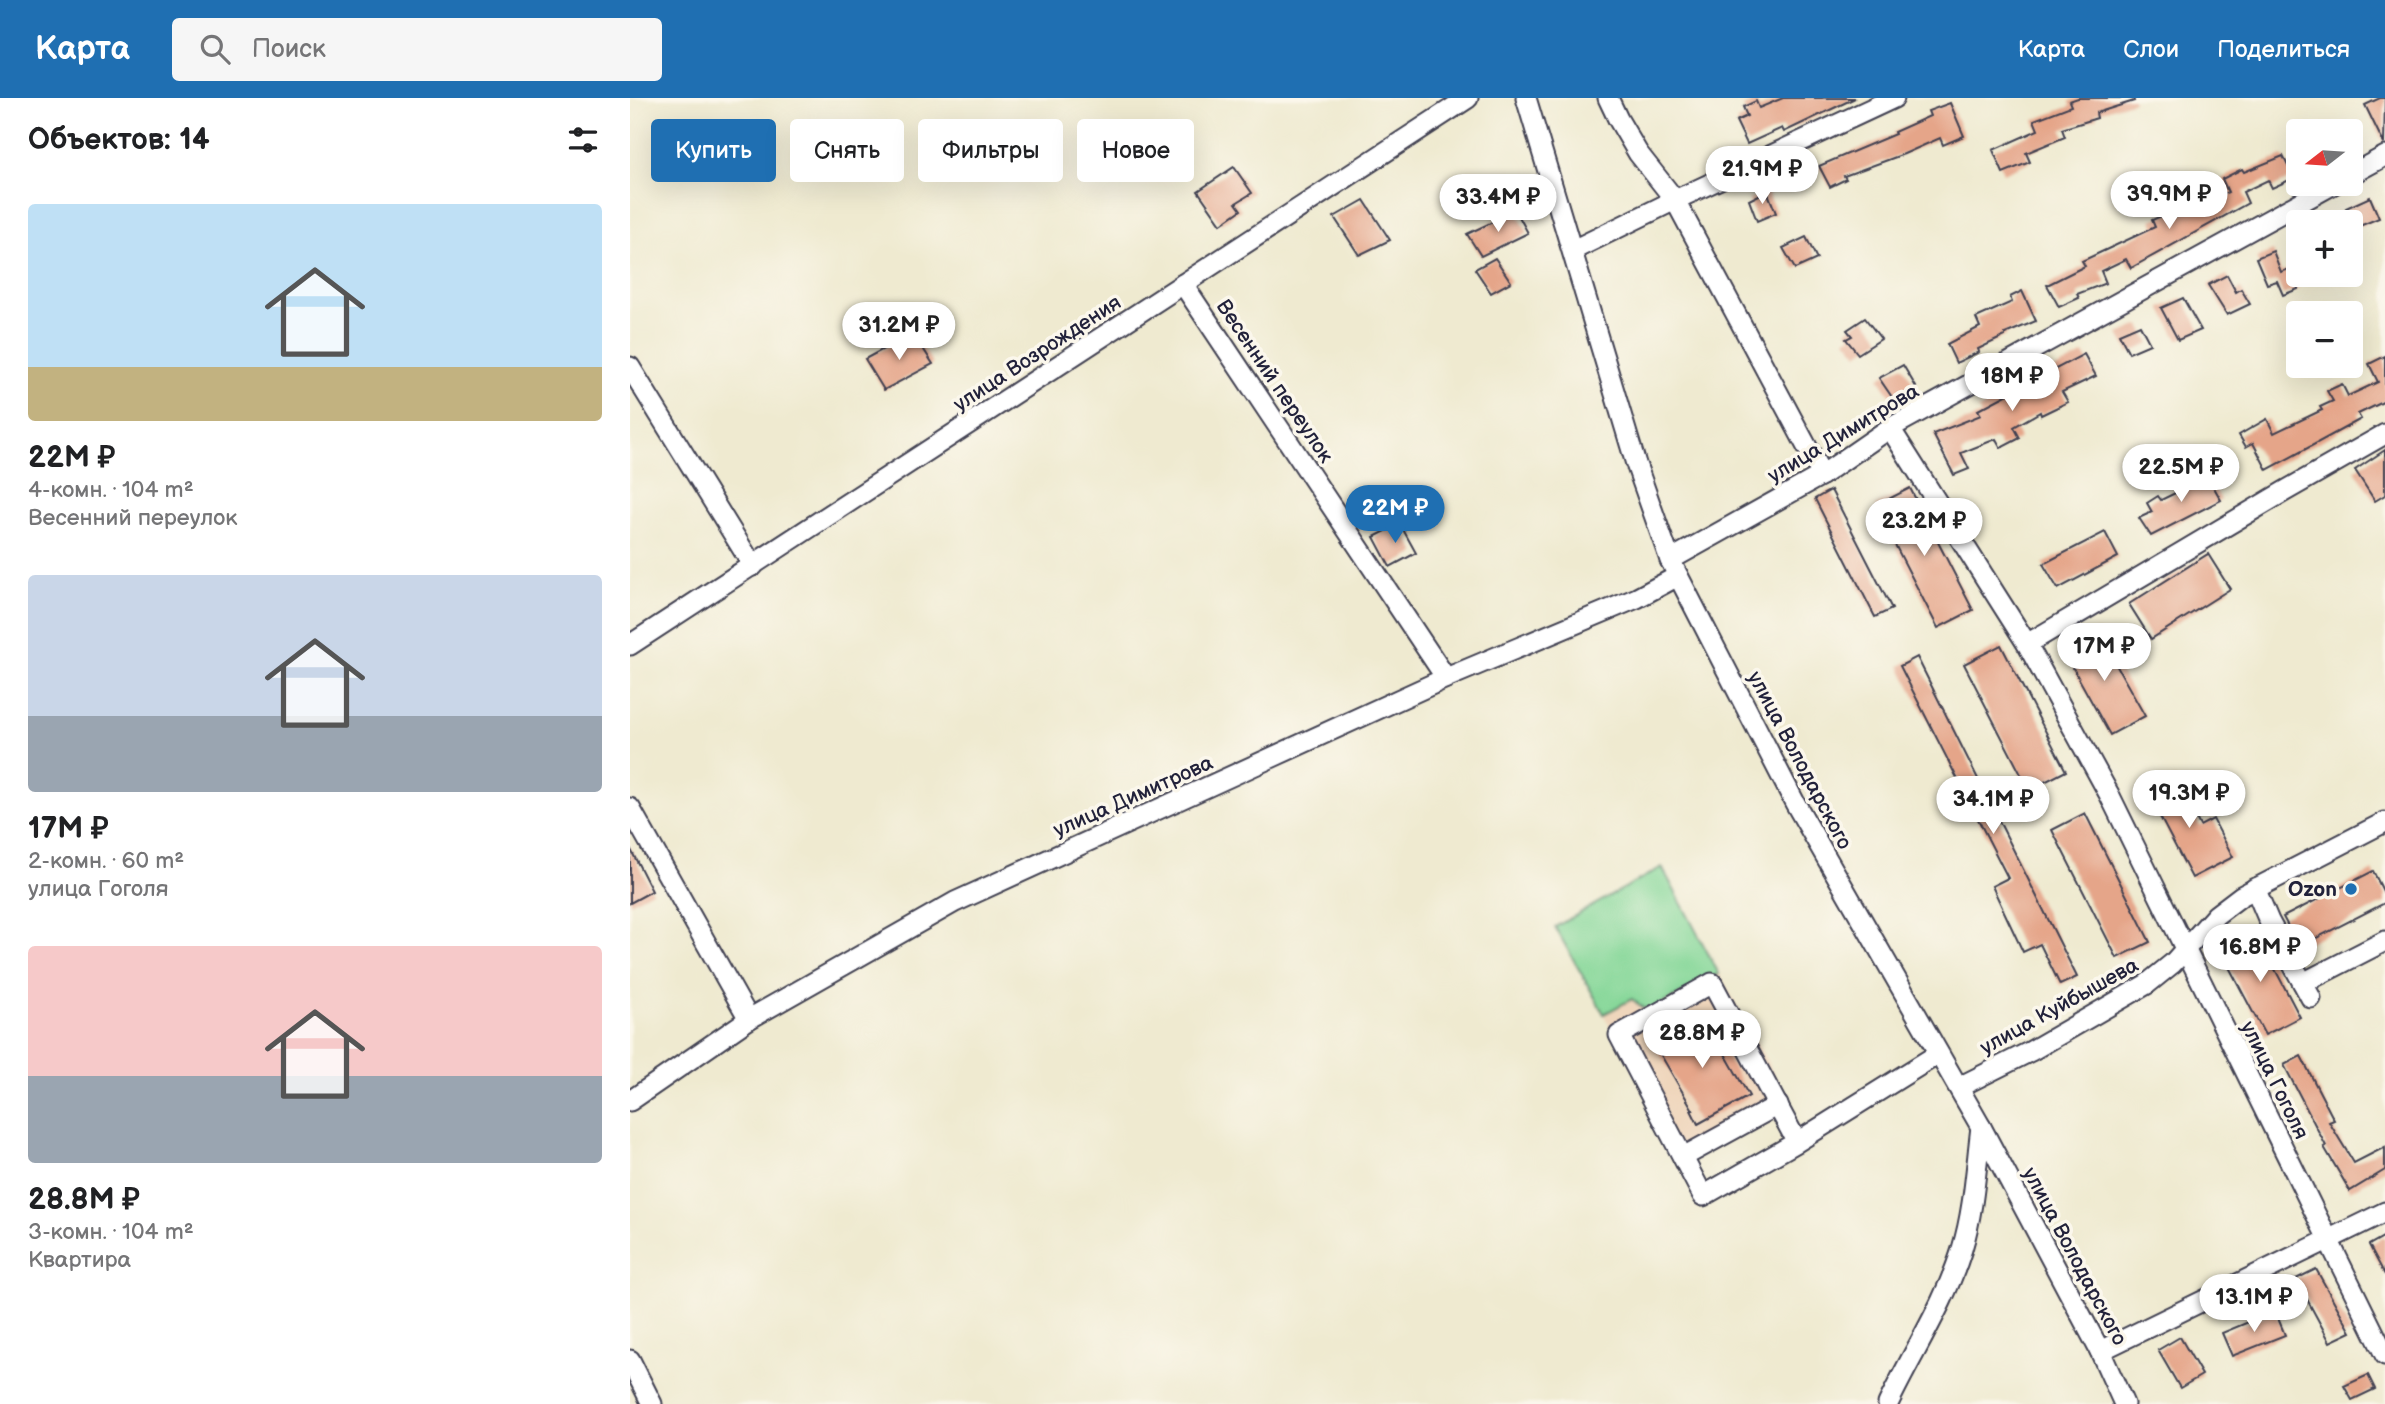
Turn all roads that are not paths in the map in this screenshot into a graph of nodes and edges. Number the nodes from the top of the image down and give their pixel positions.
1 (1468, 98) edge
2 (1526, 98) edge
3 (1608, 98) edge
4 (1894, 98) edge
5 (2385, 156) edge
6 (2363, 168) edge
7 (2312, 196) edge
8 (1675, 200) junction
9 (1573, 250) junction
10 (1183, 284) junction
11 (630, 367) edge
12 (1890, 428) junction
13 (2385, 435) edge
14 (1822, 475) junction
15 (754, 566) junction
16 (1674, 568) junction
17 (2027, 644) junction
18 (630, 646) edge
19 (1446, 678) junction
20 (630, 808) edge
21 (2385, 822) edge
22 (2256, 888) junction
23 (2385, 941) edge
24 (2186, 949) junction
25 (749, 1019) junction
26 (1938, 1054) junction
27 (1959, 1087) junction
28 (630, 1101) edge
29 (1778, 1105) junction
30 (1981, 1127) junction
31 (1797, 1142) junction
32 (1683, 1157) junction
33 (2385, 1212) edge
34 (2327, 1240) junction
35 (2100, 1351) junction
36 (2385, 1355) edge
37 (630, 1360) edge
38 (652, 1404) edge
39 (1888, 1404) edge
40 (2124, 1404) edge

1 - 10 street, улица Возрождения
2 - 9 street, улица Володарского
3 - 8 street
4 - 8 street
5 - 6 street
7 - 12 street, улица Димитрова
8 - 9 street
8 - 14 street
9 - 16 street, улица Володарского
10 - 15 street, улица Возрождения
10 - 19 street, Весенний переулок
11 - 15 street
12 - 14 street, улица Димитрова
12 - 17 street, улица Гоголя
13 - 17 street
14 - 16 street, улица Димитрова
15 - 18 street, улица Возрождения
16 - 19 street, улица Димитрова
16 - 26 street, улица Володарского
17 - 24 street, улица Гоголя
19 - 25 street, улица Димитрова
20 - 25 street
21 - 22 street, улица Куйбышева
22 - 23 street
22 - 24 street, улица Куйбышева
24 - 27 street, улица Куйбышева
24 - 34 street, улица Гоголя
25 - 28 street, улица Димитрова
26 - 27 street, улица Володарского
26 - 31 street
27 - 30 street, улица Володарского
29 - 31 street
29 - 32 street
29 - 32 street
30 - 35 street, улица Володарского
30 - 39 street
31 - 32 street
33 - 34 street
34 - 35 street
34 - 36 street, улица Гоголя
35 - 40 street, улица Володарского
37 - 38 street

